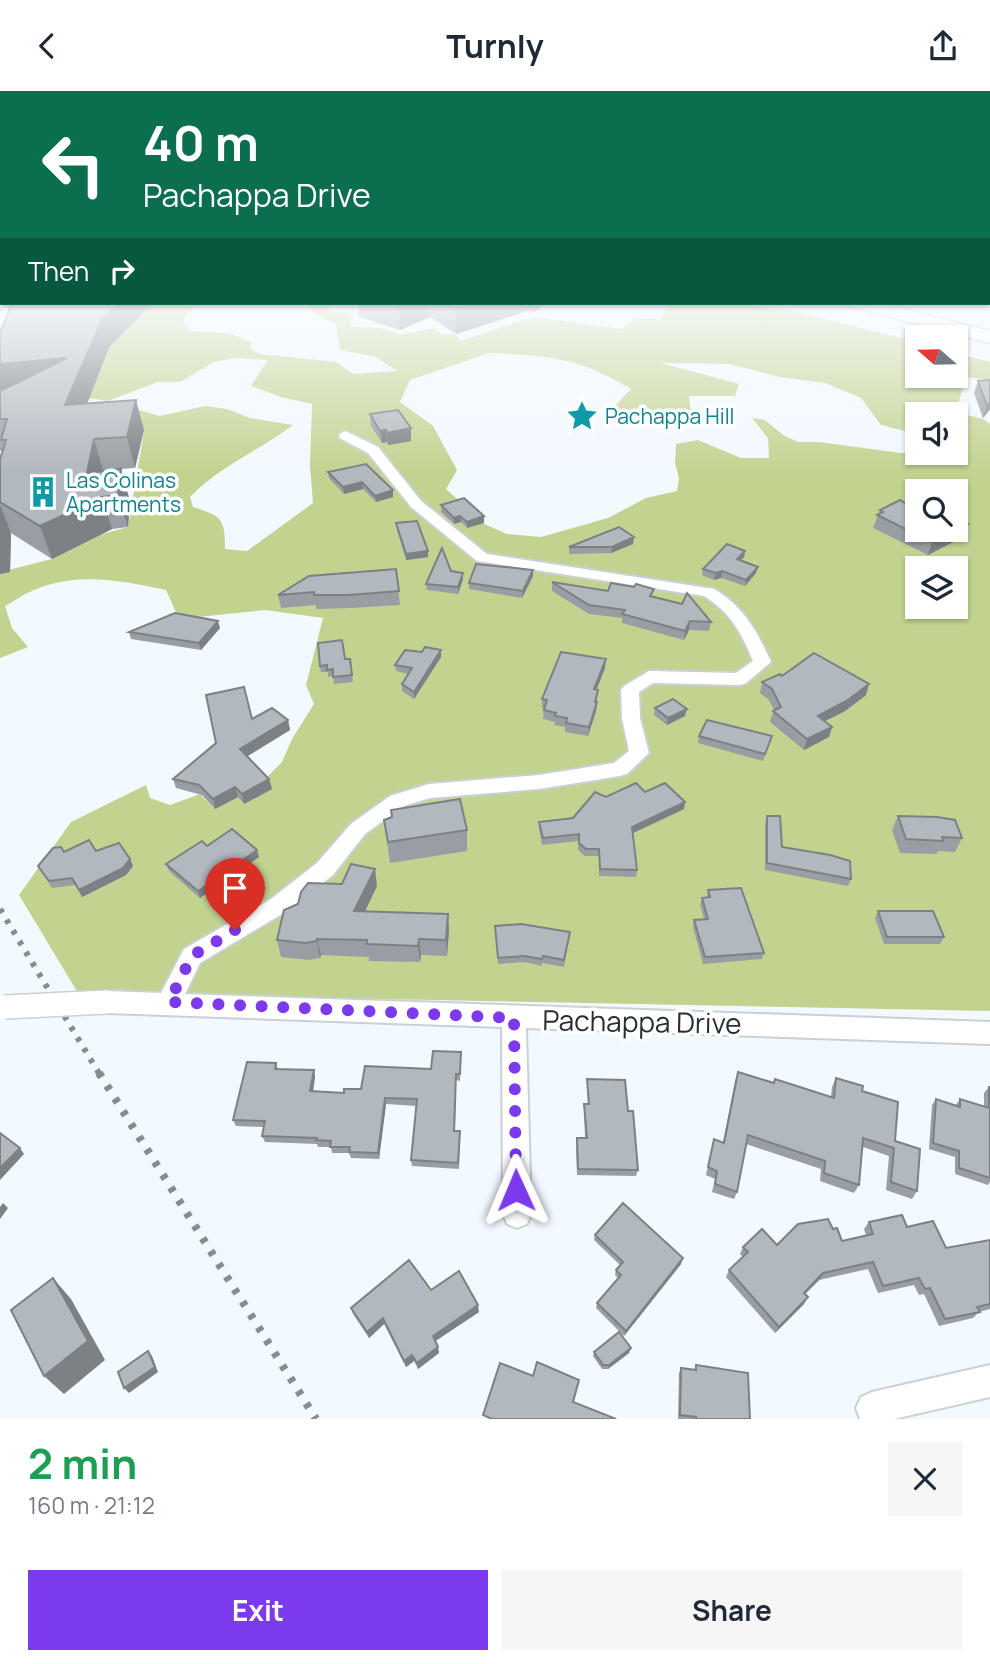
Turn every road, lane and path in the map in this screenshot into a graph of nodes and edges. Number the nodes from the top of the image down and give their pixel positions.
1 (345, 435) dead end
2 (169, 1002) junction
3 (3, 1008) edge
4 (514, 1018) junction
5 (990, 1033) edge
6 (517, 1215) dead end
7 (990, 1381) edge
8 (872, 1408) dead end

1 - 2 street
2 - 3 street, Pachappa Drive, bridge
2 - 4 street, Pachappa Drive
4 - 5 street, Pachappa Drive
4 - 6 street
7 - 8 street

